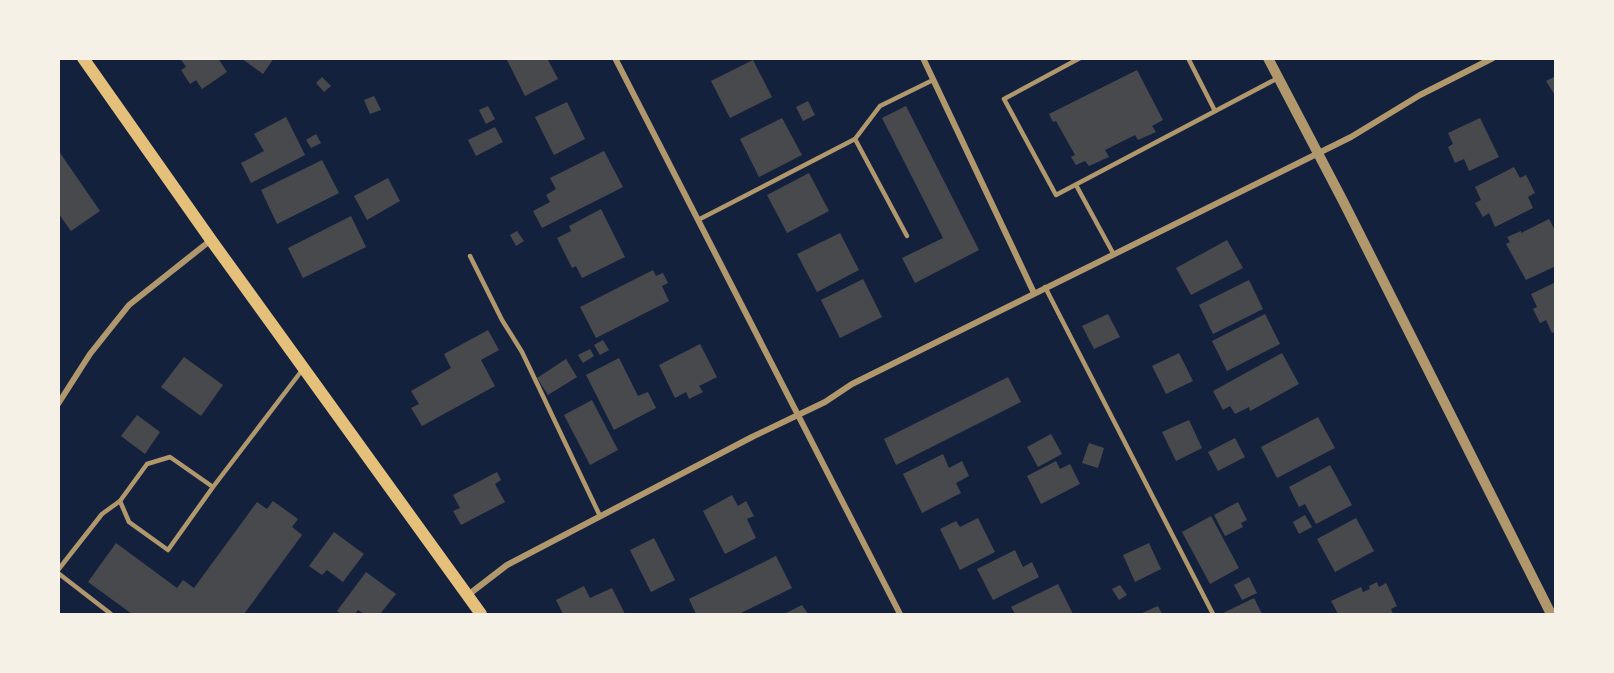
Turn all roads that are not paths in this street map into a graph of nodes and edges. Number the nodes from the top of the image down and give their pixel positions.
1 (83, 58) edge
2 (615, 58) edge
3 (923, 58) edge
4 (1080, 58) edge
5 (1188, 58) edge
6 (1268, 58) edge
7 (1493, 58) edge
8 (1278, 78) junction
9 (933, 80) junction
10 (1215, 111) junction
11 (855, 139) junction
12 (1318, 153) junction
13 (1076, 185) junction
14 (698, 220) junction
15 (907, 236) dead end
16 (211, 240) junction
17 (1113, 253) junction
18 (470, 256) dead end
19 (1045, 287) junction
20 (1034, 293) junction
21 (303, 369) junction
22 (58, 404) edge
23 (798, 415) junction
24 (213, 487) junction
25 (120, 501) junction
26 (600, 516) junction
27 (58, 572) edge
28 (468, 595) junction
29 (111, 615) edge
30 (481, 615) edge
31 (900, 615) edge
32 (1213, 615) edge
33 (1551, 615) edge

1 - 16 main road
2 - 14 street
3 - 9 street
4 - 13 lane
5 - 10 lane
6 - 8 street
7 - 12 street
8 - 10 lane
8 - 12 street
9 - 11 lane
9 - 20 street
10 - 13 lane
11 - 14 lane
11 - 15 lane
12 - 17 street
12 - 33 street
13 - 17 lane
14 - 23 street
16 - 21 main road
16 - 22 street
17 - 19 street
18 - 26 lane
19 - 20 street
19 - 32 lane
20 - 23 street
21 - 24 lane
21 - 28 main road
23 - 26 street
23 - 31 street
24 - 25 lane
24 - 25 lane
25 - 27 lane
26 - 28 street
27 - 29 lane
28 - 30 main road

